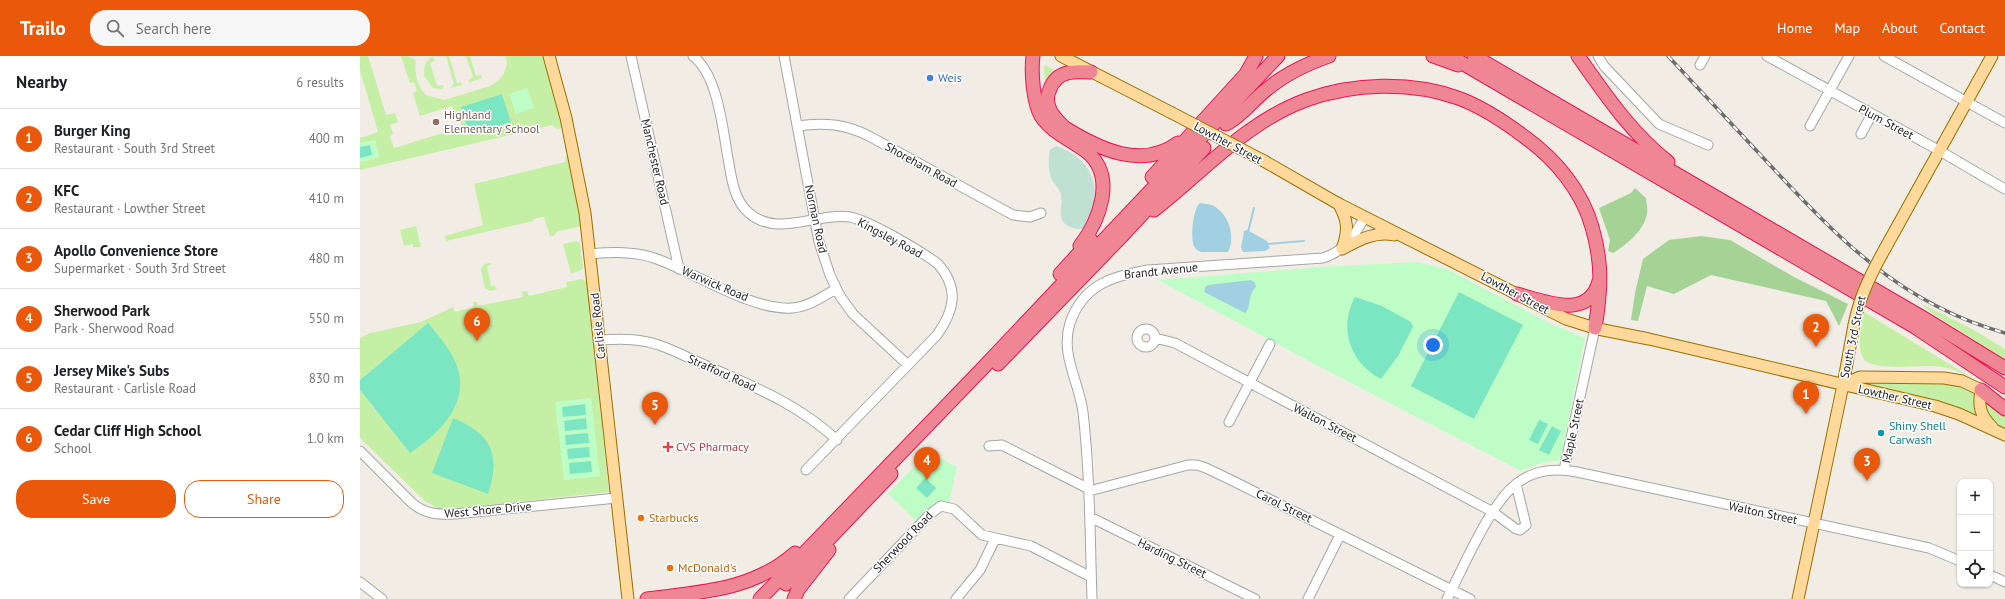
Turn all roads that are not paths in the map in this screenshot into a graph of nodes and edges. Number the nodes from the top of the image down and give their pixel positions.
1 (549, 56) edge
2 (631, 56) edge
3 (693, 56) edge
4 (784, 56) edge
5 (1033, 56) edge
6 (1038, 56) edge
7 (1061, 56) edge
8 (1256, 56) edge
9 (1278, 56) edge
10 (1287, 56) edge
11 (1329, 56) edge
12 (1433, 56) edge
13 (1450, 56) edge
14 (1474, 56) edge
15 (1578, 56) edge
16 (1598, 56) edge
17 (1705, 56) edge
18 (1767, 56) edge
19 (1849, 56) edge
20 (1884, 56) edge
21 (1992, 56) edge
22 (1700, 65) dead end
23 (1092, 72) junction
24 (1496, 82) junction
25 (1829, 91) junction
26 (1967, 102) junction
27 (1872, 114) junction
28 (2005, 123) edge
29 (1226, 124) junction
30 (797, 126) junction
31 (1810, 126) dead end
32 (1064, 127) junction
33 (1195, 129) junction
34 (1861, 134) dead end
35 (1708, 145) dead end
36 (1940, 151) junction
37 (2005, 189) edge
38 (1719, 200) junction
39 (1337, 203) junction
40 (1041, 213) dead end
41 (1365, 217) junction
42 (815, 219) junction
43 (1403, 236) junction
44 (1120, 238) junction
45 (1342, 249) junction
46 (590, 254) junction
47 (679, 269) junction
48 (1064, 269) junction
49 (1601, 271) junction
50 (836, 289) junction
51 (1517, 294) junction
52 (1595, 328) junction
53 (1155, 338) dead end
54 (600, 340) junction
55 (1270, 344) dead end
56 (908, 365) junction
57 (2005, 368) edge
58 (1250, 383) junction
59 (1843, 385) junction
60 (2005, 387) edge
61 (1981, 390) junction
62 (2005, 409) edge
63 (1229, 422) dead end
64 (2000, 433) edge
65 (835, 438) junction
66 (989, 446) dead end
67 (360, 450) edge
68 (893, 460) junction
69 (806, 470) dead end
70 (1564, 470) junction
71 (1516, 484) junction
72 (1089, 490) junction
73 (617, 498) junction
74 (869, 498) junction
75 (1493, 512) junction
76 (837, 517) junction
77 (1090, 517) junction
78 (1814, 524) junction
79 (1340, 535) junction
80 (996, 539) junction
81 (1957, 560) edge
82 (1993, 576) edge
83 (1091, 577) junction
84 (360, 582) edge
85 (2005, 582) edge
86 (1452, 590) junction
87 (382, 599) edge
88 (628, 599) edge
89 (647, 599) edge
90 (760, 599) edge
91 (772, 599) edge
92 (794, 599) edge
93 (849, 599) edge
94 (956, 599) edge
95 (1092, 599) edge
96 (1256, 599) edge
97 (1308, 599) edge
98 (1447, 599) edge
99 (1470, 599) edge
100 (1798, 599) edge

1 - 46 main road, Carlisle Road
2 - 47 street, Manchester Road
3 - 42 street, Kingsley Road
4 - 30 street, Norman Road
5 - 48 highway
6 - 32 highway
7 - 23 main road, Lowther Street
8 - 33 highway
9 - 68 highway
10 - 29 highway
11 - 29 highway
12 - 24 highway
13 - 24 highway
14 - 38 highway
15 - 38 highway
16 - 35 street
17 - 22 street
18 - 25 street, Plum Street
19 - 25 street
20 - 26 street
21 - 26 main road, South 3rd Street
23 - 32 highway
23 - 39 main road, Lowther Street, bridge
24 - 60 highway
25 - 27 street, Plum Street
25 - 31 street
26 - 28 street
26 - 36 main road, South 3rd Street
27 - 34 street
27 - 36 street, Plum Street
29 - 44 highway
30 - 40 street, Shoreham Road
30 - 42 street, Norman Road
32 - 33 highway
33 - 48 highway
36 - 37 street, Plum Street
36 - 59 main road, South 3rd Street, bridge
38 - 57 highway
39 - 41 main road, Lowther Street
39 - 45 main road
41 - 43 main road, Lowther Street
41 - 45 street, Brandt Avenue
42 - 50 street, Norman Road
42 - 56 street, Kingsley Road
43 - 45 main road
43 - 51 main road, Lowther Street
44 - 49 highway
44 - 74 highway
45 - 72 street, Brandt Avenue
46 - 47 street, Warwick Road
46 - 54 main road, Carlisle Road
47 - 50 street, Warwick Road
48 - 68 highway
49 - 51 highway
49 - 52 highway
50 - 56 street, Norman Road
51 - 52 main road, Lowther Street
52 - 59 main road, Lowther Street
52 - 70 street, Maple Street
53 - 58 street, Walton Street
54 - 65 street, Strafford Road
54 - 73 main road, Carlisle Road
55 - 58 street
56 - 65 street, Kingsley Road
58 - 63 street
58 - 75 street, Walton Street
59 - 61 main road
59 - 64 main road, Lowther Street
59 - 78 main road, South 3rd Street
61 - 62 highway
61 - 64 main road
65 - 69 street, Kingsley Road
66 - 72 street
67 - 73 street, West Shore Drive
68 - 76 highway
70 - 71 street, Maple Street
70 - 78 street, Walton Street
71 - 75 street, Maple Street
71 - 75 street, Walton Street
72 - 77 street, Brandt Avenue
72 - 79 street, Carol Street
73 - 88 main road, Carlisle Road
74 - 91 highway
74 - 92 highway
75 - 86 street, Maple Street
76 - 89 highway
76 - 90 highway
77 - 83 street, Brandt Avenue
77 - 96 street, Harding Street
78 - 81 street, Walton Street
78 - 100 main road, South 3rd Street
79 - 86 street, Carol Street
79 - 97 street
80 - 83 street, Sherwood Road
80 - 93 street, Sherwood Road
80 - 94 street
82 - 85 street
83 - 95 street, Brandt Avenue
84 - 87 street
86 - 98 street, Maple Street
86 - 99 street, Carol Street

